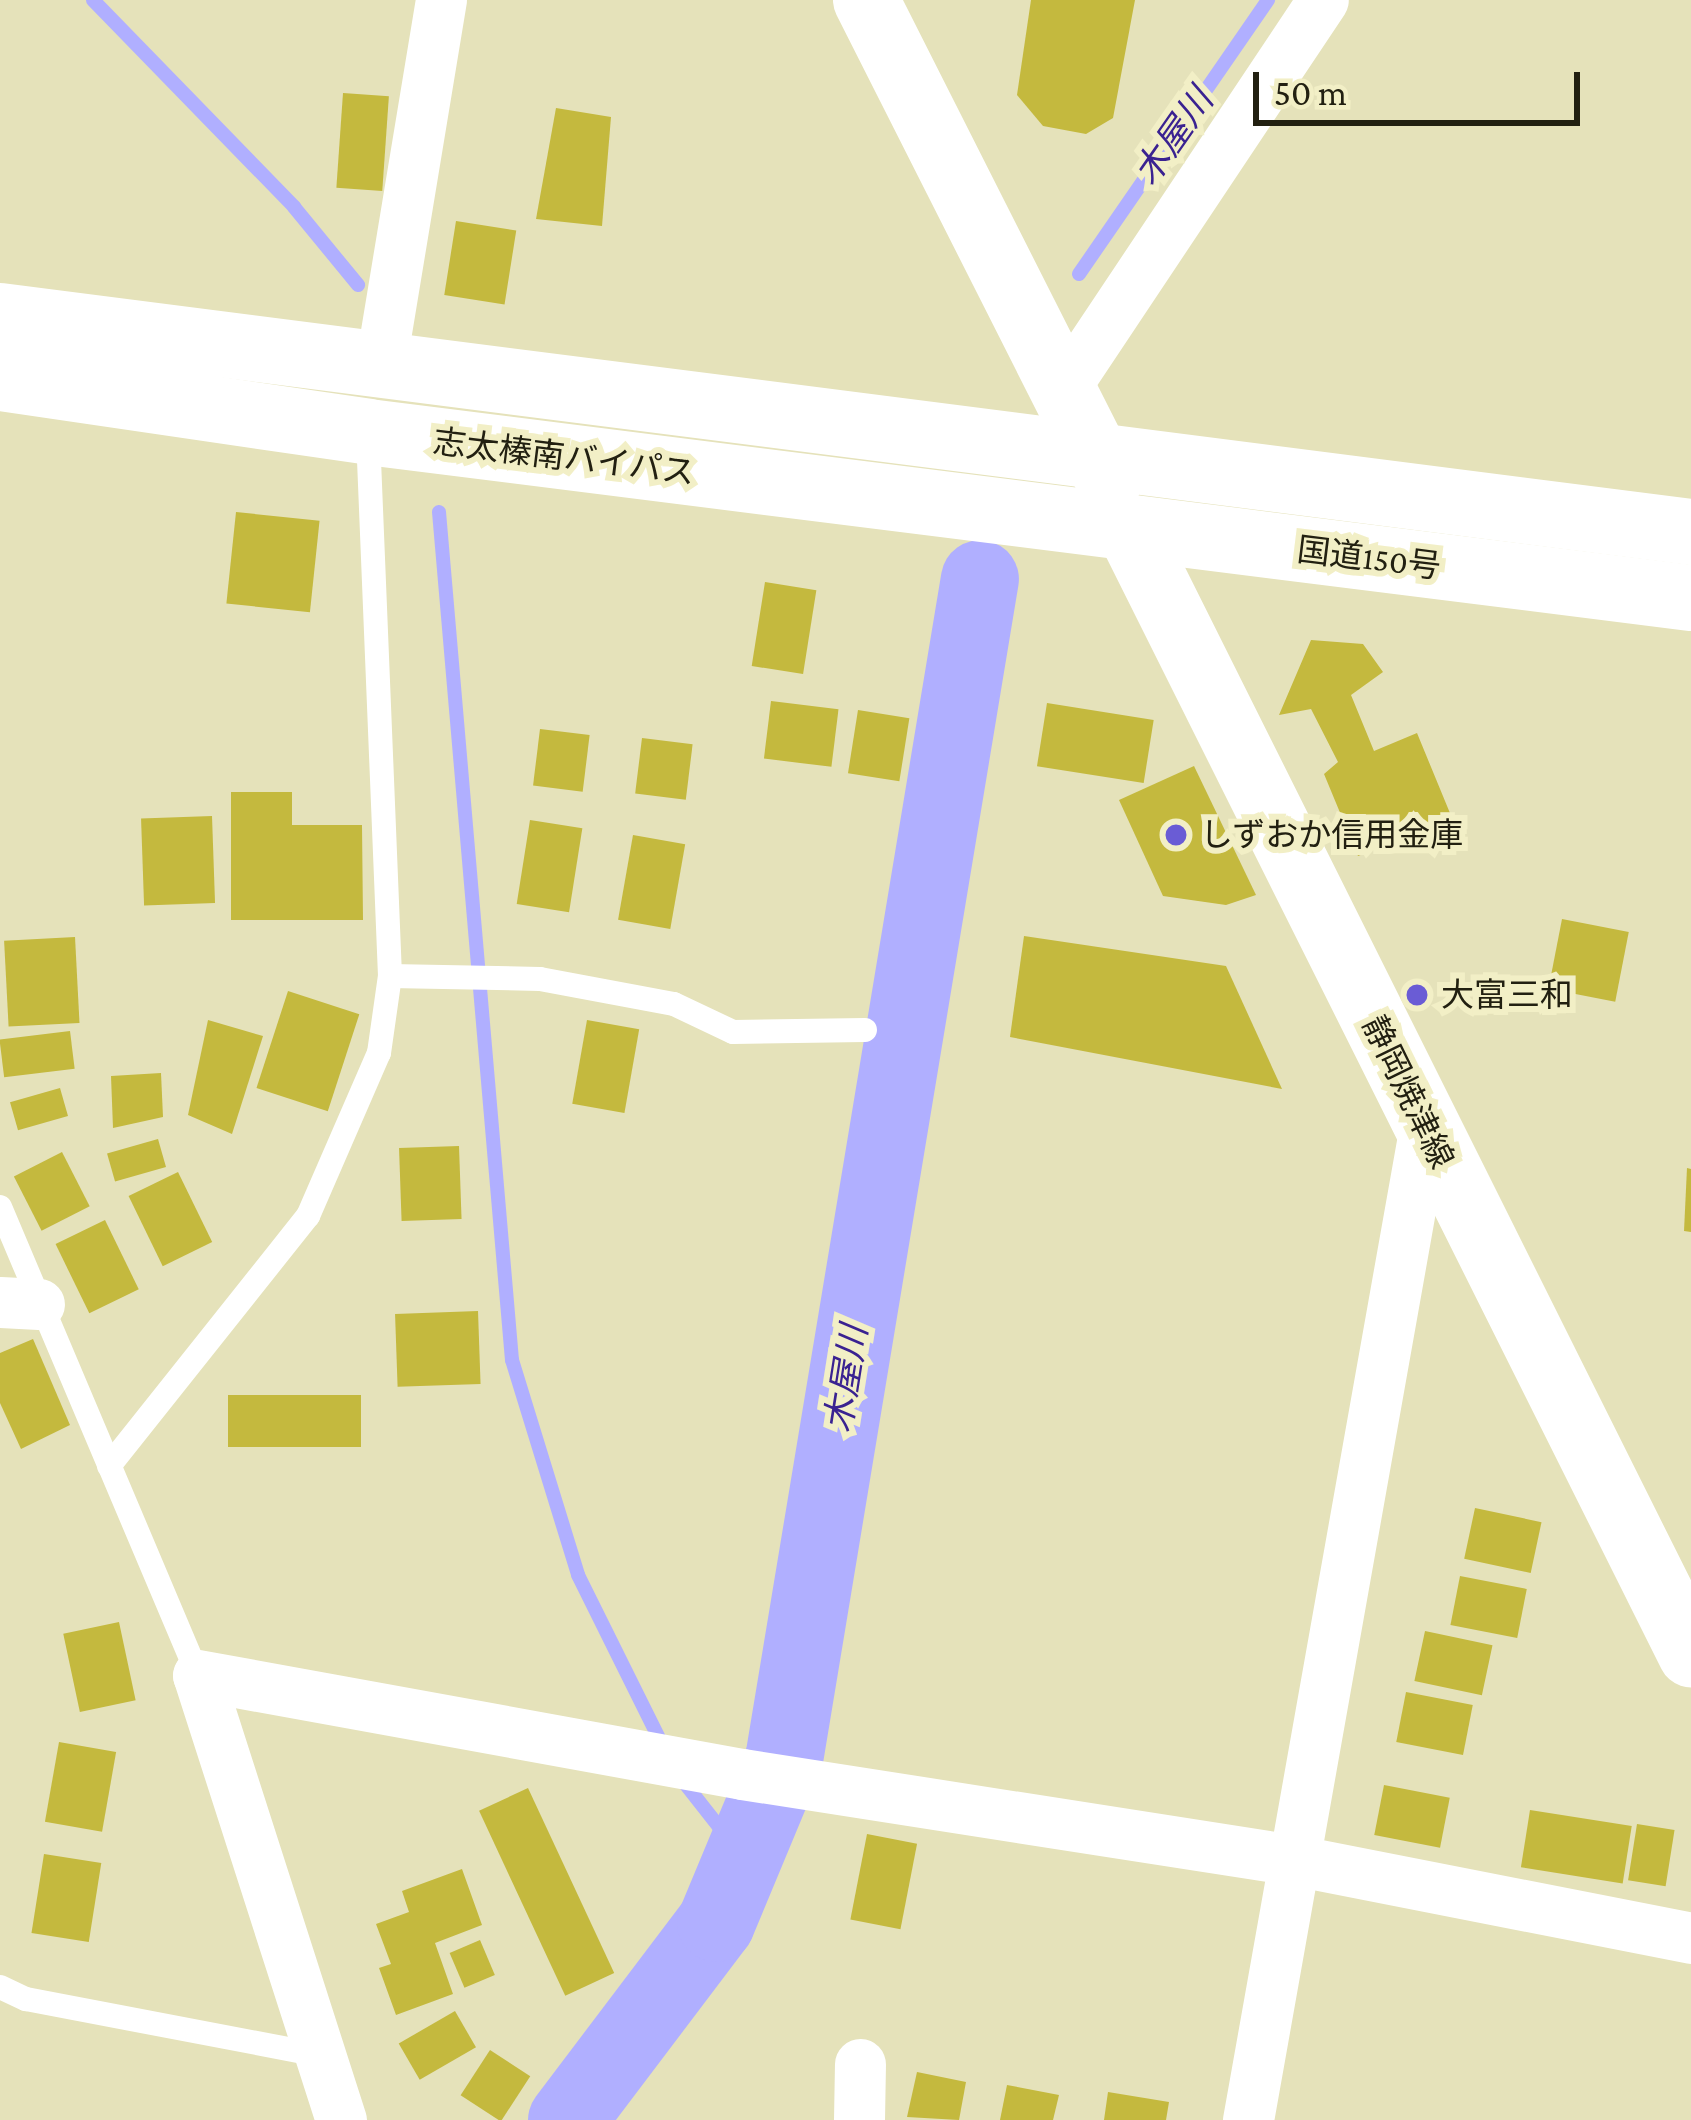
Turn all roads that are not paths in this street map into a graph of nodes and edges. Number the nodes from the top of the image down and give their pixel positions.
1 (441, 0) edge
2 (866, 0) edge
3 (1323, 0) edge
4 (0, 316) edge
5 (381, 362) junction
6 (0, 378) edge
7 (1062, 391) junction
8 (368, 432) junction
9 (1097, 454) junction
10 (1129, 529) junction
11 (1691, 532) edge
12 (1691, 598) edge
13 (390, 976) junction
14 (865, 1030) dead end
15 (1425, 1126) junction
16 (0, 1207) edge
17 (20, 1303) edge
18 (109, 1466) junction
19 (1691, 1654) edge
20 (198, 1675) junction
21 (1294, 1860) junction
22 (1691, 1938) edge
23 (0, 1987) edge
24 (315, 2054) junction
25 (860, 2064) dead end
26 (341, 2120) edge
27 (859, 2120) edge
28 (1248, 2120) edge

1 - 5 street
2 - 7 main road
3 - 7 street
4 - 5 main road
5 - 9 main road
6 - 8 main road, 志太榛南バイパス
7 - 9 main road
8 - 10 main road, 志太榛南バイパス
8 - 13 lane
9 - 10 main road
9 - 11 main road
10 - 12 main road, 国道150号
10 - 15 main road, 静岡焼津線
13 - 14 lane
13 - 18 lane
15 - 19 main road, 静岡焼津線
15 - 21 street
16 - 17 lane
17 - 18 lane
18 - 20 lane
20 - 21 street
20 - 24 street
21 - 22 street
21 - 28 street
23 - 24 lane
24 - 26 street
25 - 27 street

